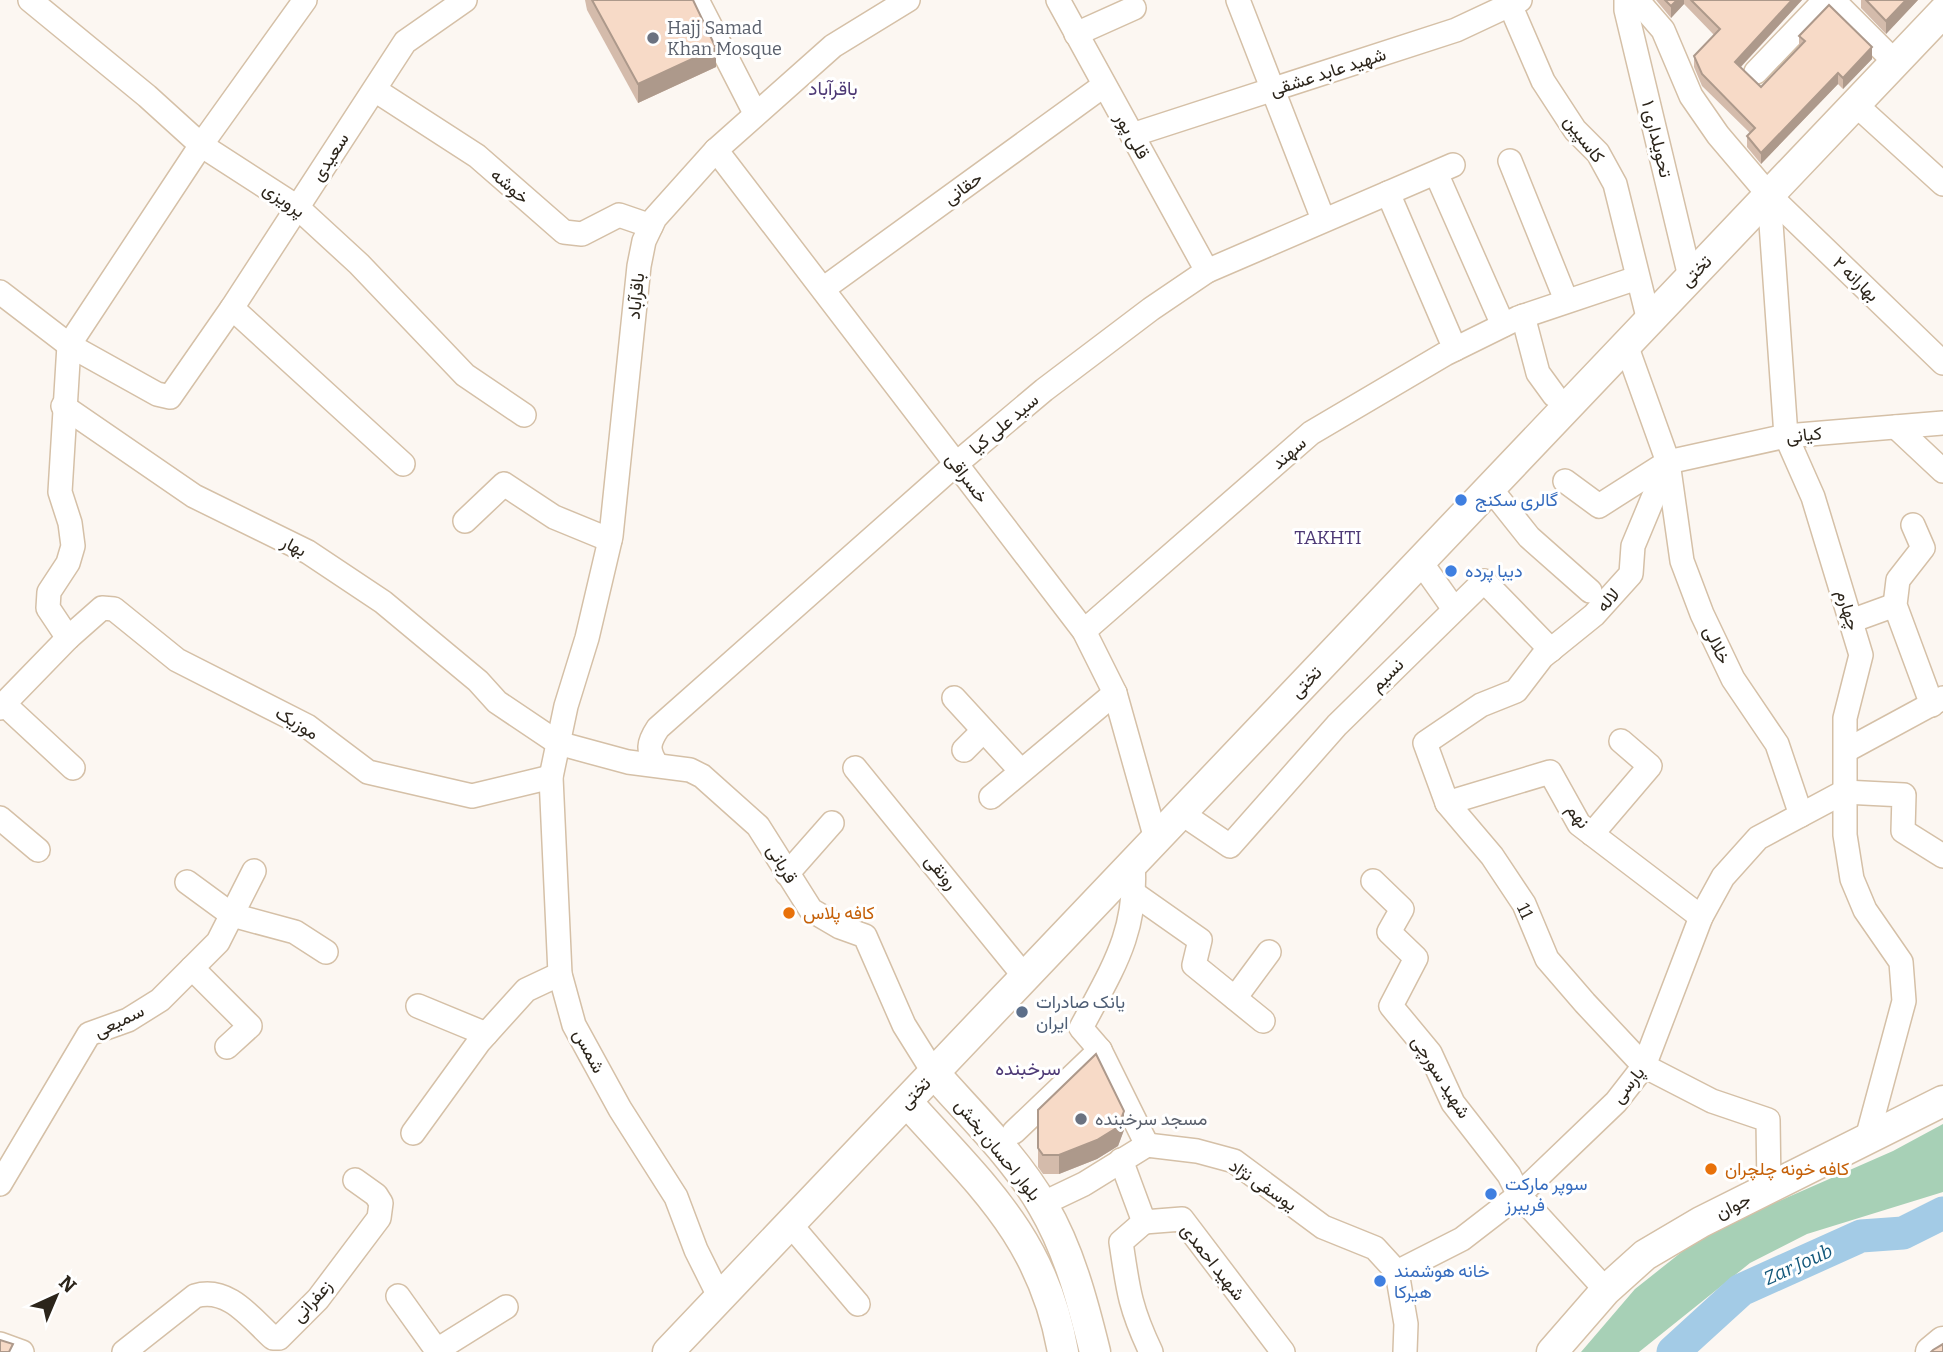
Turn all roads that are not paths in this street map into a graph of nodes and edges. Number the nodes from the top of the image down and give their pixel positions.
1 (30, 0) edge
2 (305, 0) edge
3 (465, 0) edge
4 (696, 0) edge
5 (908, 0) edge
6 (1058, 0) edge
7 (1238, 0) edge
8 (1626, 0) edge
9 (1637, 0) edge
10 (1825, 0) edge
11 (1833, 0) edge
12 (1513, 2) edge
13 (1134, 8) dead end
14 (1943, 12) edge
15 (1076, 34) junction
16 (1895, 62) junction
17 (1756, 72) dead end
18 (1103, 86) junction
19 (1273, 89) junction
20 (375, 90) junction
21 (1855, 104) junction
22 (755, 113) junction
23 (1132, 135) junction
24 (201, 145) junction
25 (716, 150) junction
26 (1510, 161) dead end
27 (1943, 184) edge
28 (1388, 193) junction
29 (1769, 195) junction
30 (298, 207) junction
31 (1323, 219) junction
32 (651, 226) junction
33 (1207, 271) junction
34 (1637, 278) junction
35 (1690, 278) junction
36 (823, 289) junction
37 (0, 292) edge
38 (1566, 300) junction
39 (232, 308) junction
40 (1513, 321) junction
41 (1649, 321) junction
42 (69, 345) junction
43 (1626, 345) junction
44 (1455, 349) junction
45 (1943, 363) edge
46 (1553, 395) dead end
47 (63, 406) junction
48 (524, 415) dead end
49 (1943, 423) edge
50 (1896, 427) junction
51 (1786, 436) junction
52 (1668, 462) junction
53 (403, 464) dead end
54 (956, 464) junction
55 (1943, 471) edge
56 (1565, 481) dead end
57 (1490, 488) junction
58 (465, 522) dead end
59 (1913, 525) dead end
60 (610, 540) junction
61 (1420, 561) junction
62 (1590, 592) dead end
63 (1895, 605) junction
64 (1454, 609) junction
65 (1851, 621) junction
66 (1084, 631) junction
67 (68, 638) junction
68 (1551, 650) junction
69 (1115, 694) junction
70 (954, 698) dead end
71 (1937, 702) edge
72 (2, 706) edge
73 (984, 731) junction
74 (1622, 741) dead end
75 (558, 743) junction
76 (1425, 743) joint
77 (964, 750) dead end
78 (1847, 750) junction
79 (657, 765) junction
80 (73, 768) dead end
81 (855, 768) dead end
82 (1021, 771) junction
83 (551, 777) junction
84 (1844, 792) junction
85 (991, 797) dead end
86 (1447, 803) junction
87 (1181, 813) junction
88 (1801, 815) junction
89 (0, 818) edge
90 (832, 823) dead end
91 (1592, 834) junction
92 (1156, 839) junction
93 (38, 850) dead end
94 (1943, 856) edge
95 (1133, 863) junction
96 (254, 871) dead end
97 (787, 874) junction
98 (1373, 881) dead end
99 (187, 882) dead end
100 (1136, 895) junction
101 (232, 915) junction
102 (1702, 917) junction
103 (326, 952) dead end
104 (1269, 952) dead end
105 (192, 968) junction
106 (560, 974) junction
107 (1025, 976) junction
108 (1235, 998) junction
109 (418, 1006) dead end
110 (1263, 1021) dead end
111 (486, 1034) junction
112 (227, 1046) dead end
113 (1100, 1050) junction
114 (1644, 1066) junction
115 (934, 1073) junction
116 (907, 1101) junction
117 (1943, 1101) edge
118 (978, 1124) junction
119 (1014, 1132) dead end
120 (413, 1133) dead end
121 (1866, 1142) junction
122 (1147, 1145) junction
123 (953, 1152) junction
124 (1121, 1160) junction
125 (355, 1180) dead end
126 (0, 1184) edge
127 (1769, 1188) junction
128 (1519, 1195) junction
129 (1042, 1204) junction
130 (1144, 1222) junction
131 (790, 1224) junction
132 (1396, 1272) junction
133 (1606, 1290) junction
134 (398, 1296) dead end
135 (720, 1298) junction
136 (858, 1304) dead end
137 (506, 1307) dead end
138 (1943, 1342) edge
139 (0, 1344) edge
140 (438, 1351) edge
141 (22, 1352) edge
142 (124, 1352) edge
143 (668, 1352) edge
144 (1063, 1352) edge
145 (1095, 1352) edge
146 (1151, 1352) edge
147 (1283, 1352) edge
148 (1405, 1352) edge
149 (1552, 1352) edge
150 (1931, 1352) edge

1 - 24 street, پرویزی
2 - 24 street
3 - 20 street, سعیدی
4 - 22 street
5 - 22 street, باقرآباد
6 - 15 street, قلی پور
7 - 19 street
8 - 35 street, تحویلداری ۱
9 - 29 street, بهارانه ۲
10 - 17 street
11 - 16 street
12 - 19 street, شهید عابد عشقی
12 - 34 street, کاسپین
13 - 15 street
14 - 16 main road, تختی
15 - 18 street, قلی پور
16 - 21 main road, تختی
18 - 23 street, قلی پور
18 - 36 street, حقانی
19 - 23 street, شهید عابد عشقی
19 - 31 street
20 - 30 street, سعیدی
20 - 32 street, خوشه
21 - 27 street
21 - 29 main road, تختی
22 - 25 street, باقرآباد
23 - 33 street, قلی پور
24 - 30 street, پرویزی
24 - 42 street
25 - 32 street, باقرآباد
25 - 36 street, خسراقی
26 - 38 street
28 - 31 street, سید علی کیا
28 - 40 street, سید علی کیا
28 - 44 street
29 - 35 main road, تختی
29 - 45 street, بهارانه ۲
29 - 51 street, چهارم
30 - 39 street, سعیدی
30 - 48 street, پرویزی
31 - 33 street, سید علی کیا
32 - 60 street, باقرآباد
33 - 54 street, سید علی کیا
34 - 38 street, سهند
34 - 41 street, کاسپین
35 - 41 main road, تختی
36 - 54 street, خسراقی
37 - 42 street
38 - 40 street, سهند
39 - 42 street, سعیدی
39 - 53 street
40 - 44 street, سهند
40 - 46 street
41 - 43 main road, تختی
42 - 47 street
43 - 52 street
43 - 57 main road, تختی
44 - 66 street, سهند
47 - 67 street
47 - 75 street, بهار
49 - 50 street, کیانی
50 - 51 street, کیانی
50 - 55 street
51 - 52 street, کیانی
51 - 65 street, چهارم
52 - 56 street
52 - 68 street, لاله
52 - 88 street, خلالی
54 - 66 street, خسراقی
54 - 79 street, سید علی کیا
57 - 61 main road, تختی
57 - 62 street
58 - 60 street
59 - 63 street
60 - 75 street, باقرآباد
61 - 64 street
61 - 87 main road, تختی
63 - 65 street
63 - 71 street
64 - 68 street, نسیم
64 - 87 street, نسیم
65 - 78 street, چهارم
66 - 69 street, خسراقی
67 - 72 street, موزیک
67 - 83 street, موزیک
68 - 76 street, لاله
69 - 82 street
69 - 92 street, خسراقی
70 - 73 street
71 - 78 street
72 - 80 street
73 - 77 street
73 - 82 street
74 - 91 street
75 - 79 street, قربانی
75 - 83 street, باقرآباد
76 - 86 street, 11
78 - 84 street, چهارم
79 - 97 street, قربانی
81 - 107 street, رونقی
82 - 85 street
83 - 106 street, شمس
84 - 88 street, پارسی
84 - 94 street
84 - 121 street, چهارم
86 - 91 street, نهم
86 - 114 street, 11
87 - 92 main road, تختی
88 - 102 street, پارسی
89 - 93 street
90 - 97 street
91 - 102 street, نهم
92 - 95 main road, تختی
95 - 100 street
95 - 107 main road, تختی
96 - 101 street, سمیعی
97 - 115 street, قربانی
98 - 128 street, شهید سورچی
99 - 101 street
100 - 108 street
100 - 113 street
101 - 103 street
101 - 105 street, سمیعی
102 - 114 street, پارسی
104 - 108 street
105 - 112 street
105 - 126 street, سمیعی
106 - 111 street
106 - 135 street, شمس
107 - 115 main road, تختی
108 - 110 street
109 - 111 street
111 - 120 street
113 - 119 street
113 - 122 street
114 - 127 street
114 - 128 street, پارسی
115 - 116 main road, تختی
115 - 118 main road, بلوار احسان بخش
116 - 123 main road, بلوار احسان بخش
116 - 131 main road, تختی
117 - 121 main road, جوان
118 - 123 main road
118 - 129 main road, بلوار احسان بخش
121 - 127 main road, جوان
122 - 124 street
122 - 132 street, یوسفی نژاد
123 - 144 main road, بلوار احسان بخش
124 - 129 street
124 - 130 street
125 - 142 street, زعفرانی
127 - 133 main road, جوان
128 - 132 street, پارسی
128 - 133 street
129 - 145 main road, بلوار احسان بخش
130 - 146 street
130 - 147 street, شهید احمدی
131 - 135 main road, تختی
131 - 136 street
132 - 148 street
133 - 149 main road, جوان
134 - 140 street
135 - 143 main road, تختی
137 - 140 street
138 - 150 main road
139 - 141 street

